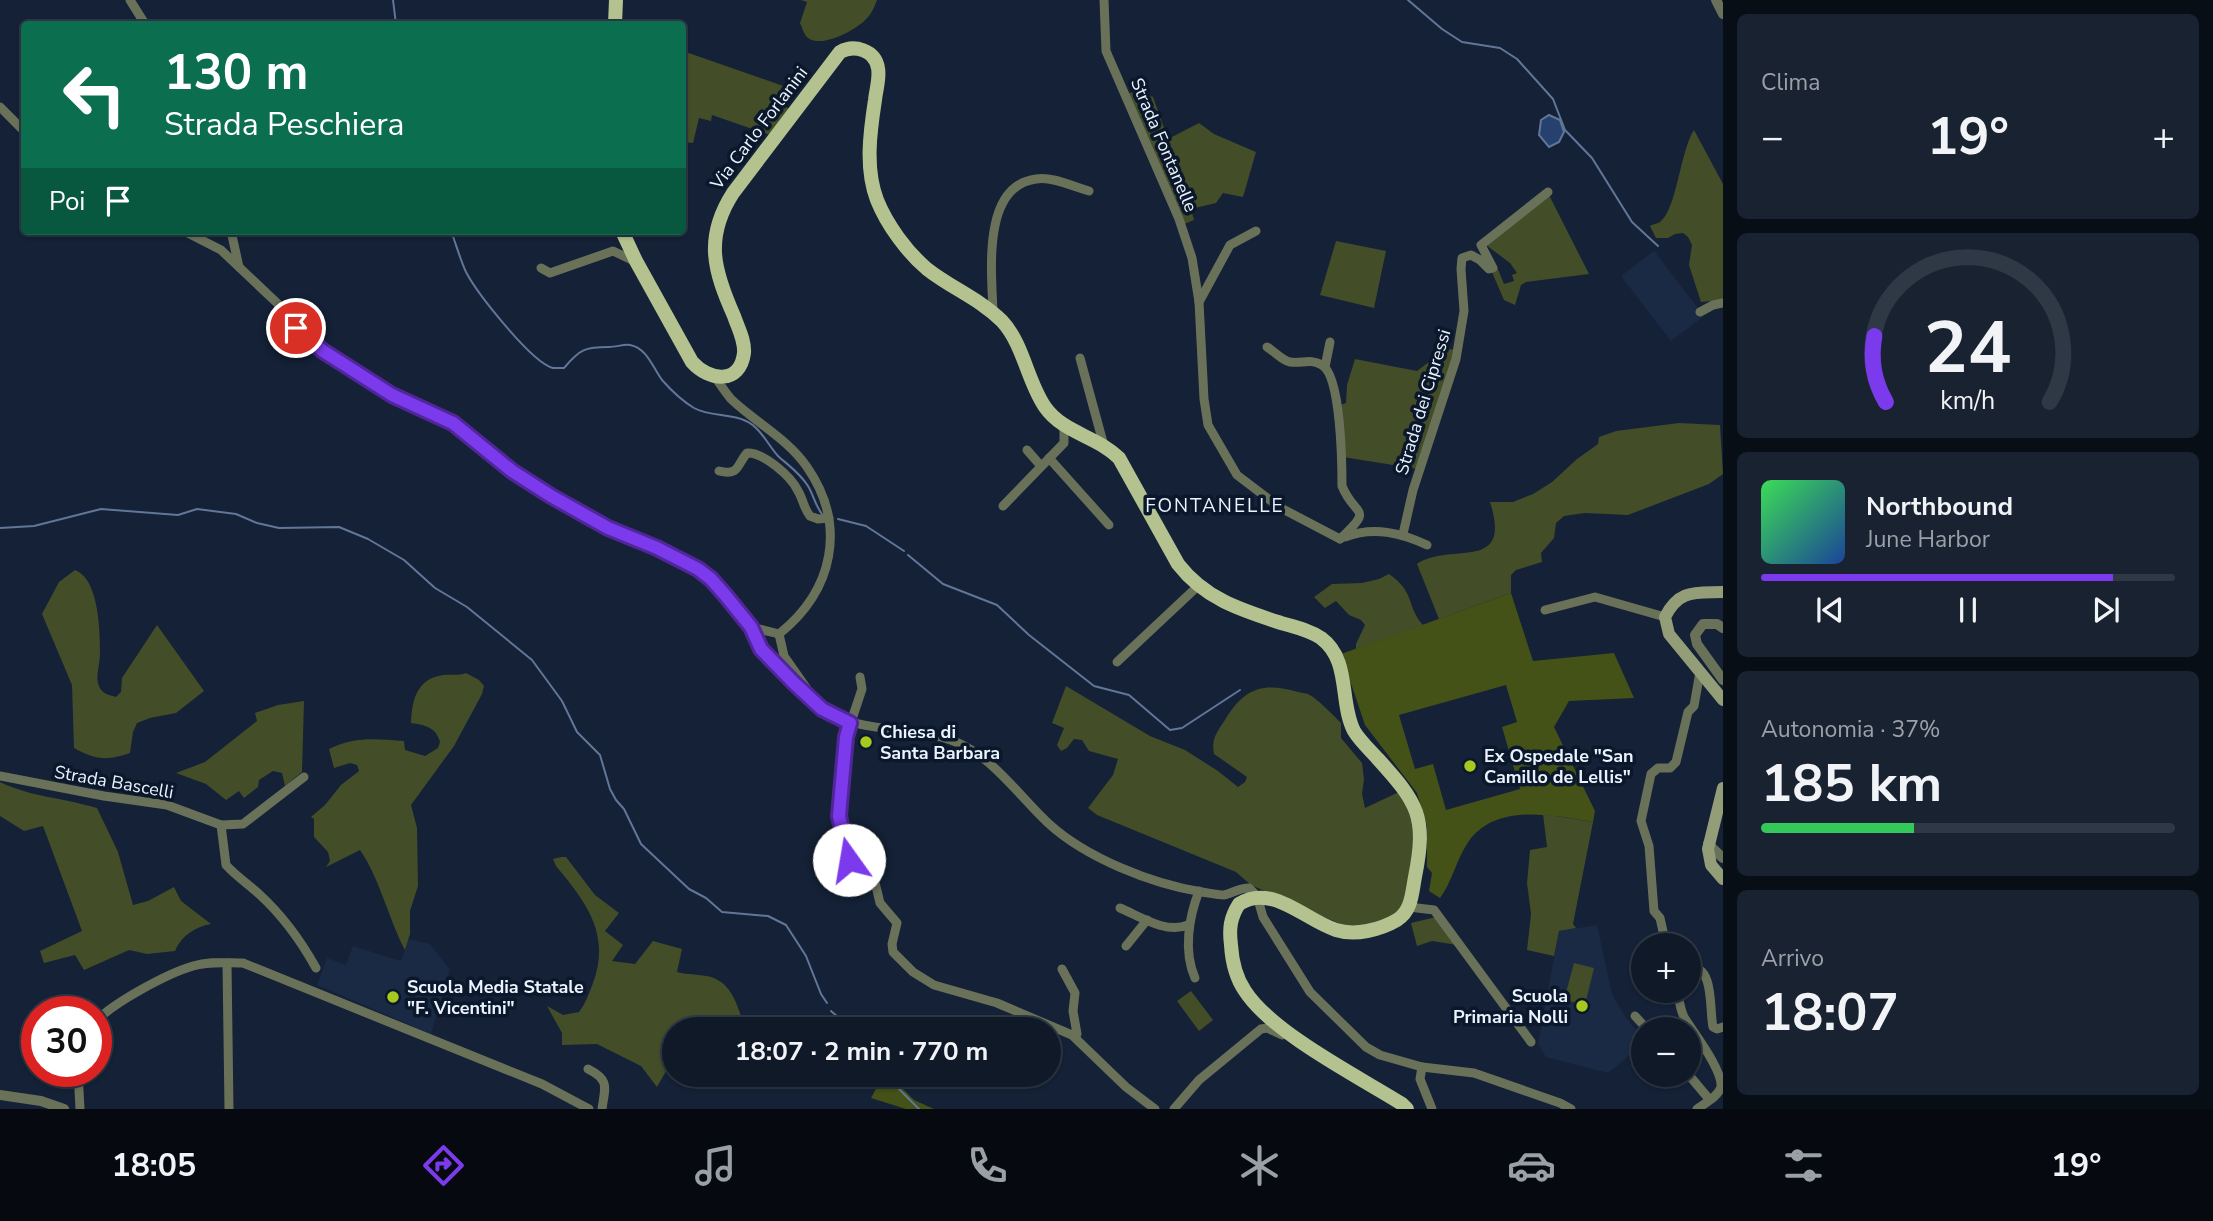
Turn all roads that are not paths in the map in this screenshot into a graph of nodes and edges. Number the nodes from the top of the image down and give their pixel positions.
1 (130, 0) edge
2 (616, 0) edge
3 (1104, 0) edge
4 (1716, 0) edge
5 (1723, 14) edge
6 (143, 21) edge
7 (615, 21) edge
8 (0, 107) edge
9 (21, 128) edge
10 (1089, 191) dead end
11 (1548, 192) dead end
12 (1256, 231) dead end
13 (196, 235) edge
14 (232, 235) edge
15 (624, 235) edge
16 (636, 261) junction
17 (239, 268) junction
18 (541, 268) dead end
19 (1199, 302) junction
20 (1723, 303) edge
21 (1700, 312) dead end
22 (993, 313) junction
23 (1330, 342) dead end
24 (1268, 347) dead end
25 (1080, 358) dead end
26 (1325, 367) junction
27 (715, 377) junction
28 (1064, 426) junction
29 (1104, 446) junction
30 (1027, 450) dead end
31 (1049, 458) junction
32 (1041, 466) junction
33 (719, 471) dead end
34 (1003, 506) dead end
35 (829, 518) junction
36 (1110, 525) dead end
37 (1403, 534) junction
38 (1340, 539) junction
39 (1427, 545) dead end
40 (1198, 586) junction
41 (1723, 592) edge
42 (1545, 610) dead end
43 (1665, 617) junction
44 (751, 627) junction
45 (1723, 628) edge
46 (779, 634) junction
47 (1117, 662) dead end
48 (1700, 672) junction
49 (860, 677) dead end
50 (1723, 680) edge
51 (1723, 699) edge
52 (822, 709) junction
53 (850, 723) junction
54 (0, 776) edge
55 (304, 777) dead end
56 (1723, 788) edge
57 (221, 825) junction
58 (1708, 844) junction
59 (1723, 858) edge
60 (1723, 878) edge
61 (1199, 891) junction
62 (1256, 897) junction
63 (1409, 907) junction
64 (1120, 908) dead end
65 (1147, 919) junction
66 (1188, 925) junction
67 (1663, 933) edge
68 (1126, 946) dead end
69 (227, 963) junction
70 (316, 968) dead end
71 (1062, 969) dead end
72 (1701, 970) edge
73 (1195, 978) dead end
74 (1680, 1003) edge
75 (112, 1008) edge
76 (1723, 1027) edge
77 (1075, 1037) junction
78 (1531, 1042) dead end
79 (1309, 1046) junction
80 (1422, 1067) junction
81 (588, 1069) dead end
82 (79, 1087) edge
83 (1699, 1087) edge
84 (0, 1095) edge
85 (1709, 1099) junction
86 (588, 1108) edge
87 (64, 1109) edge
88 (80, 1109) edge
89 (229, 1109) edge
90 (600, 1109) edge
91 (1155, 1109) edge
92 (1174, 1109) edge
93 (1406, 1109) edge
94 (1432, 1109) edge
95 (1571, 1109) edge
96 (1697, 1109) edge

1 - 6 street
2 - 7 main road
3 - 19 street, Strada Fontanelle
4 - 5 street
8 - 9 street
10 - 22 street
11 - 37 street, Strada dei Cipressi
12 - 19 street
13 - 17 street
14 - 17 street
15 - 16 main road
16 - 18 street
16 - 27 main road
17 - 44 street
19 - 38 street, Strada Fontanelle
20 - 21 street
22 - 27 main road, Via Carlo Forlanini
22 - 28 main road, Via Carlo Forlanini
23 - 26 street
24 - 26 street
25 - 29 street
26 - 38 street
27 - 35 street
28 - 29 main road, Via Carlo Forlanini
28 - 31 street
29 - 40 main road, Via Carlo Forlanini
30 - 32 street
31 - 32 street
31 - 36 street
32 - 34 street
33 - 35 street
35 - 46 street
37 - 38 street
37 - 39 street
40 - 47 street
40 - 63 main road, Via Carlo Forlanini
41 - 43 main road
42 - 43 street
43 - 48 main road
44 - 46 street
44 - 52 street
45 - 50 street
46 - 52 street
48 - 51 main road
48 - 67 street
49 - 53 street
52 - 53 street
53 - 61 street
53 - 77 street
54 - 57 street, Strada Bascelli
55 - 57 street
56 - 58 main road
57 - 70 street
58 - 59 street
58 - 60 main road
61 - 62 street
61 - 66 street
62 - 63 main road
62 - 79 main road
62 - 80 street
63 - 78 street
64 - 65 street
65 - 66 street
65 - 68 street
66 - 73 street
69 - 75 street
69 - 86 street
69 - 89 street
71 - 77 street
72 - 76 street
74 - 85 street
77 - 91 street
79 - 92 street
79 - 93 main road
80 - 94 street
80 - 95 street
81 - 90 street
82 - 88 street
83 - 85 street
84 - 87 street
85 - 96 street
86 - 90 street

